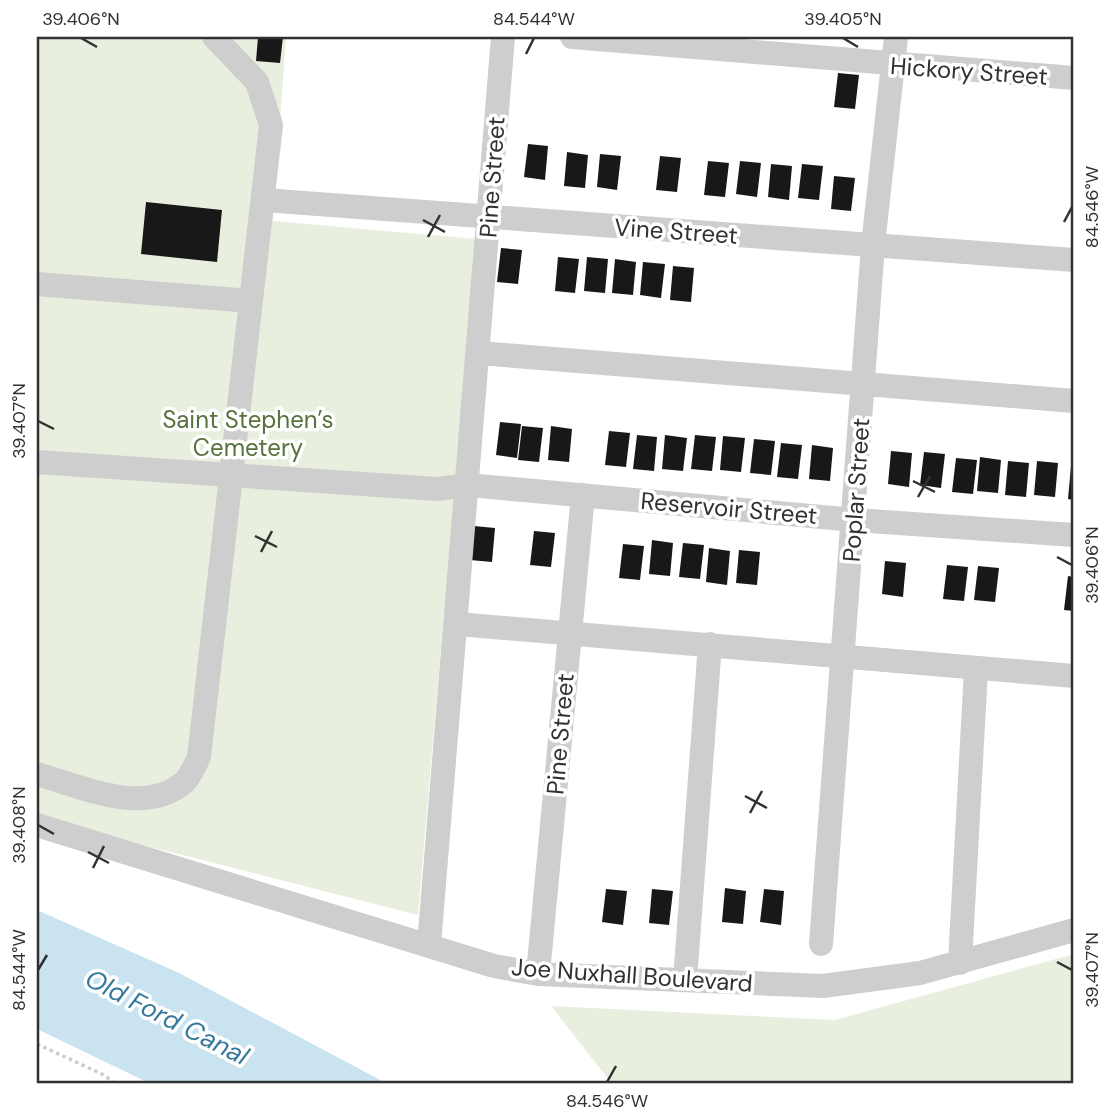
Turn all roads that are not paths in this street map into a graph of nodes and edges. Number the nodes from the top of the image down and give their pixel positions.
1 (214, 37) edge
2 (503, 37) edge
3 (572, 37) edge
4 (896, 37) edge
5 (894, 65) junction
6 (1074, 78) edge
7 (277, 201) dead end
8 (489, 217) junction
9 (873, 245) junction
10 (1074, 260) edge
11 (37, 284) edge
12 (251, 301) junction
13 (479, 353) junction
14 (863, 383) junction
15 (1074, 401) edge
16 (37, 462) edge
17 (231, 475) junction
18 (468, 485) junction
19 (583, 495) junction
20 (855, 520) junction
21 (1074, 536) edge
22 (457, 624) junction
23 (570, 632) junction
24 (710, 644) junction
25 (844, 656) junction
26 (976, 669) junction
27 (1074, 677) edge
28 (37, 774) edge
29 (37, 824) edge
30 (1074, 930) edge
31 (821, 944) dead end
32 (429, 945) junction
33 (960, 963) junction
34 (538, 974) junction
35 (685, 981) junction

1 - 12 street
2 - 8 street, Pine Street
3 - 5 street, Hickory Street
4 - 5 street, Poplar Street
5 - 6 street, Hickory Street
5 - 9 street, Poplar Street
7 - 8 street, Vine Street
8 - 9 street, Vine Street
8 - 13 street, Pine Street
9 - 10 street, Vine Street
9 - 14 street, Poplar Street
11 - 12 street
12 - 17 street
13 - 14 street
13 - 18 street, Pine Street
14 - 15 street
14 - 20 street, Poplar Street
16 - 17 street, Reservoir Street
17 - 18 street, Reservoir Street
17 - 28 street
18 - 19 street, Reservoir Street
18 - 22 street, Pine Street
19 - 20 street, Reservoir Street
19 - 23 street, Pine Street
20 - 21 street, Reservoir Street
20 - 25 street, Poplar Street
22 - 23 street
22 - 32 street, Pine Street
23 - 24 street
23 - 34 street, Pine Street
24 - 25 street
24 - 35 street
25 - 26 street
25 - 31 street, Poplar Street
26 - 27 street
26 - 33 street
29 - 32 street, Joe Nuxhall Boulevard
30 - 33 street, Joe Nuxhall Boulevard
32 - 34 street, Joe Nuxhall Boulevard
33 - 35 street, Joe Nuxhall Boulevard
34 - 35 street, Joe Nuxhall Boulevard

